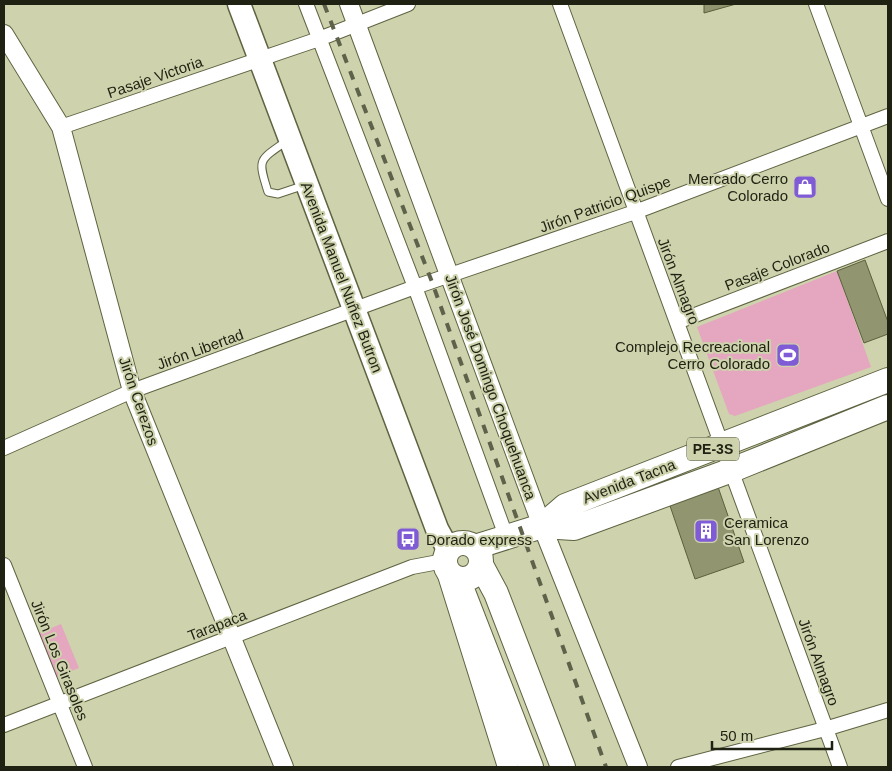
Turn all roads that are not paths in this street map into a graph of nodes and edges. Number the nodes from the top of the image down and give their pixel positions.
1 (239, 4) edge
2 (306, 4) edge
3 (349, 4) edge
4 (408, 4) edge
5 (560, 4) edge
6 (816, 4) edge
7 (357, 24) junction
8 (4, 34) edge
9 (319, 38) junction
10 (259, 58) junction
11 (888, 116) edge
12 (861, 126) junction
13 (61, 128) junction
14 (290, 138) junction
15 (307, 184) junction
16 (888, 199) edge
17 (635, 212) junction
18 (888, 241) edge
19 (450, 276) junction
20 (415, 287) junction
21 (354, 311) junction
22 (677, 322) junction
23 (888, 380) edge
24 (132, 391) junction
25 (888, 407) edge
26 (723, 445) junction
27 (4, 448) edge
28 (732, 470) junction
29 (542, 526) junction
30 (506, 536) junction
31 (478, 556) junction
32 (4, 565) edge
33 (450, 565) junction
34 (232, 636) junction
35 (60, 704) junction
36 (888, 710) edge
37 (4, 724) edge
38 (825, 729) junction
39 (85, 767) edge
40 (284, 767) edge
41 (508, 767) edge
42 (531, 767) edge
43 (563, 767) edge
44 (638, 767) edge
45 (678, 767) edge
46 (840, 767) edge

1 - 10 main road, Avenida Manuel Nuñez Butron
2 - 9 street
3 - 7 street, Jirón José Domingo Choquehuanca
4 - 7 street, Pasaje Victoria
5 - 17 street, Jirón Almagro
6 - 12 street
7 - 9 street, Pasaje Victoria
7 - 19 street, Jirón José Domingo Choquehuanca
8 - 13 street, Jirón Cerezos
9 - 10 street, Pasaje Victoria
9 - 20 street
10 - 13 street, Pasaje Victoria
10 - 14 main road, Avenida Manuel Nuñez Butron
11 - 12 street, Jirón Patricio Quispe
12 - 16 street
12 - 17 street, Jirón Patricio Quispe
13 - 24 street, Jirón Cerezos
14 - 15 main road, Avenida Manuel Nuñez Butron
14 - 15 lane
15 - 21 main road, Avenida Manuel Nuñez Butron
17 - 19 street, Jirón Patricio Quispe
17 - 22 street, Jirón Almagro
18 - 22 street, Pasaje Colorado
19 - 20 street, Jirón Patricio Quispe
19 - 29 street, Jirón José Domingo Choquehuanca
20 - 21 street, Jirón Libertad
20 - 30 street
21 - 24 street, Jirón Libertad
21 - 33 main road, Avenida Manuel Nuñez Butron
22 - 26 street, Jirón Almagro
23 - 26 highway, Avenida Tacna / PE-3S
24 - 27 street, Jirón Libertad
24 - 34 street, Jirón Cerezos
25 - 28 highway, Avenida Tacna / PE-3S
26 - 28 street, Jirón Almagro
26 - 29 highway, Avenida Tacna / PE-3S
28 - 29 highway, Avenida Tacna / PE-3S
28 - 38 street, Jirón Almagro
29 - 30 highway, Avenida Tacna / PE-3S
29 - 44 street, Jirón José Domingo Choquehuanca
30 - 31 highway, Avenida Tacna / PE-3S
31 - 33 highway
31 - 33 highway
31 - 43 highway
32 - 35 street, Jirón Los Girasoles
33 - 34 street, Tarapaca
33 - 41 main road
33 - 42 highway
34 - 35 street, Tarapaca
34 - 40 street, Jirón Cerezos
35 - 37 street, Tarapaca
35 - 39 street, Jirón Los Girasoles
36 - 38 street
38 - 45 street
38 - 46 street, Jirón Almagro

